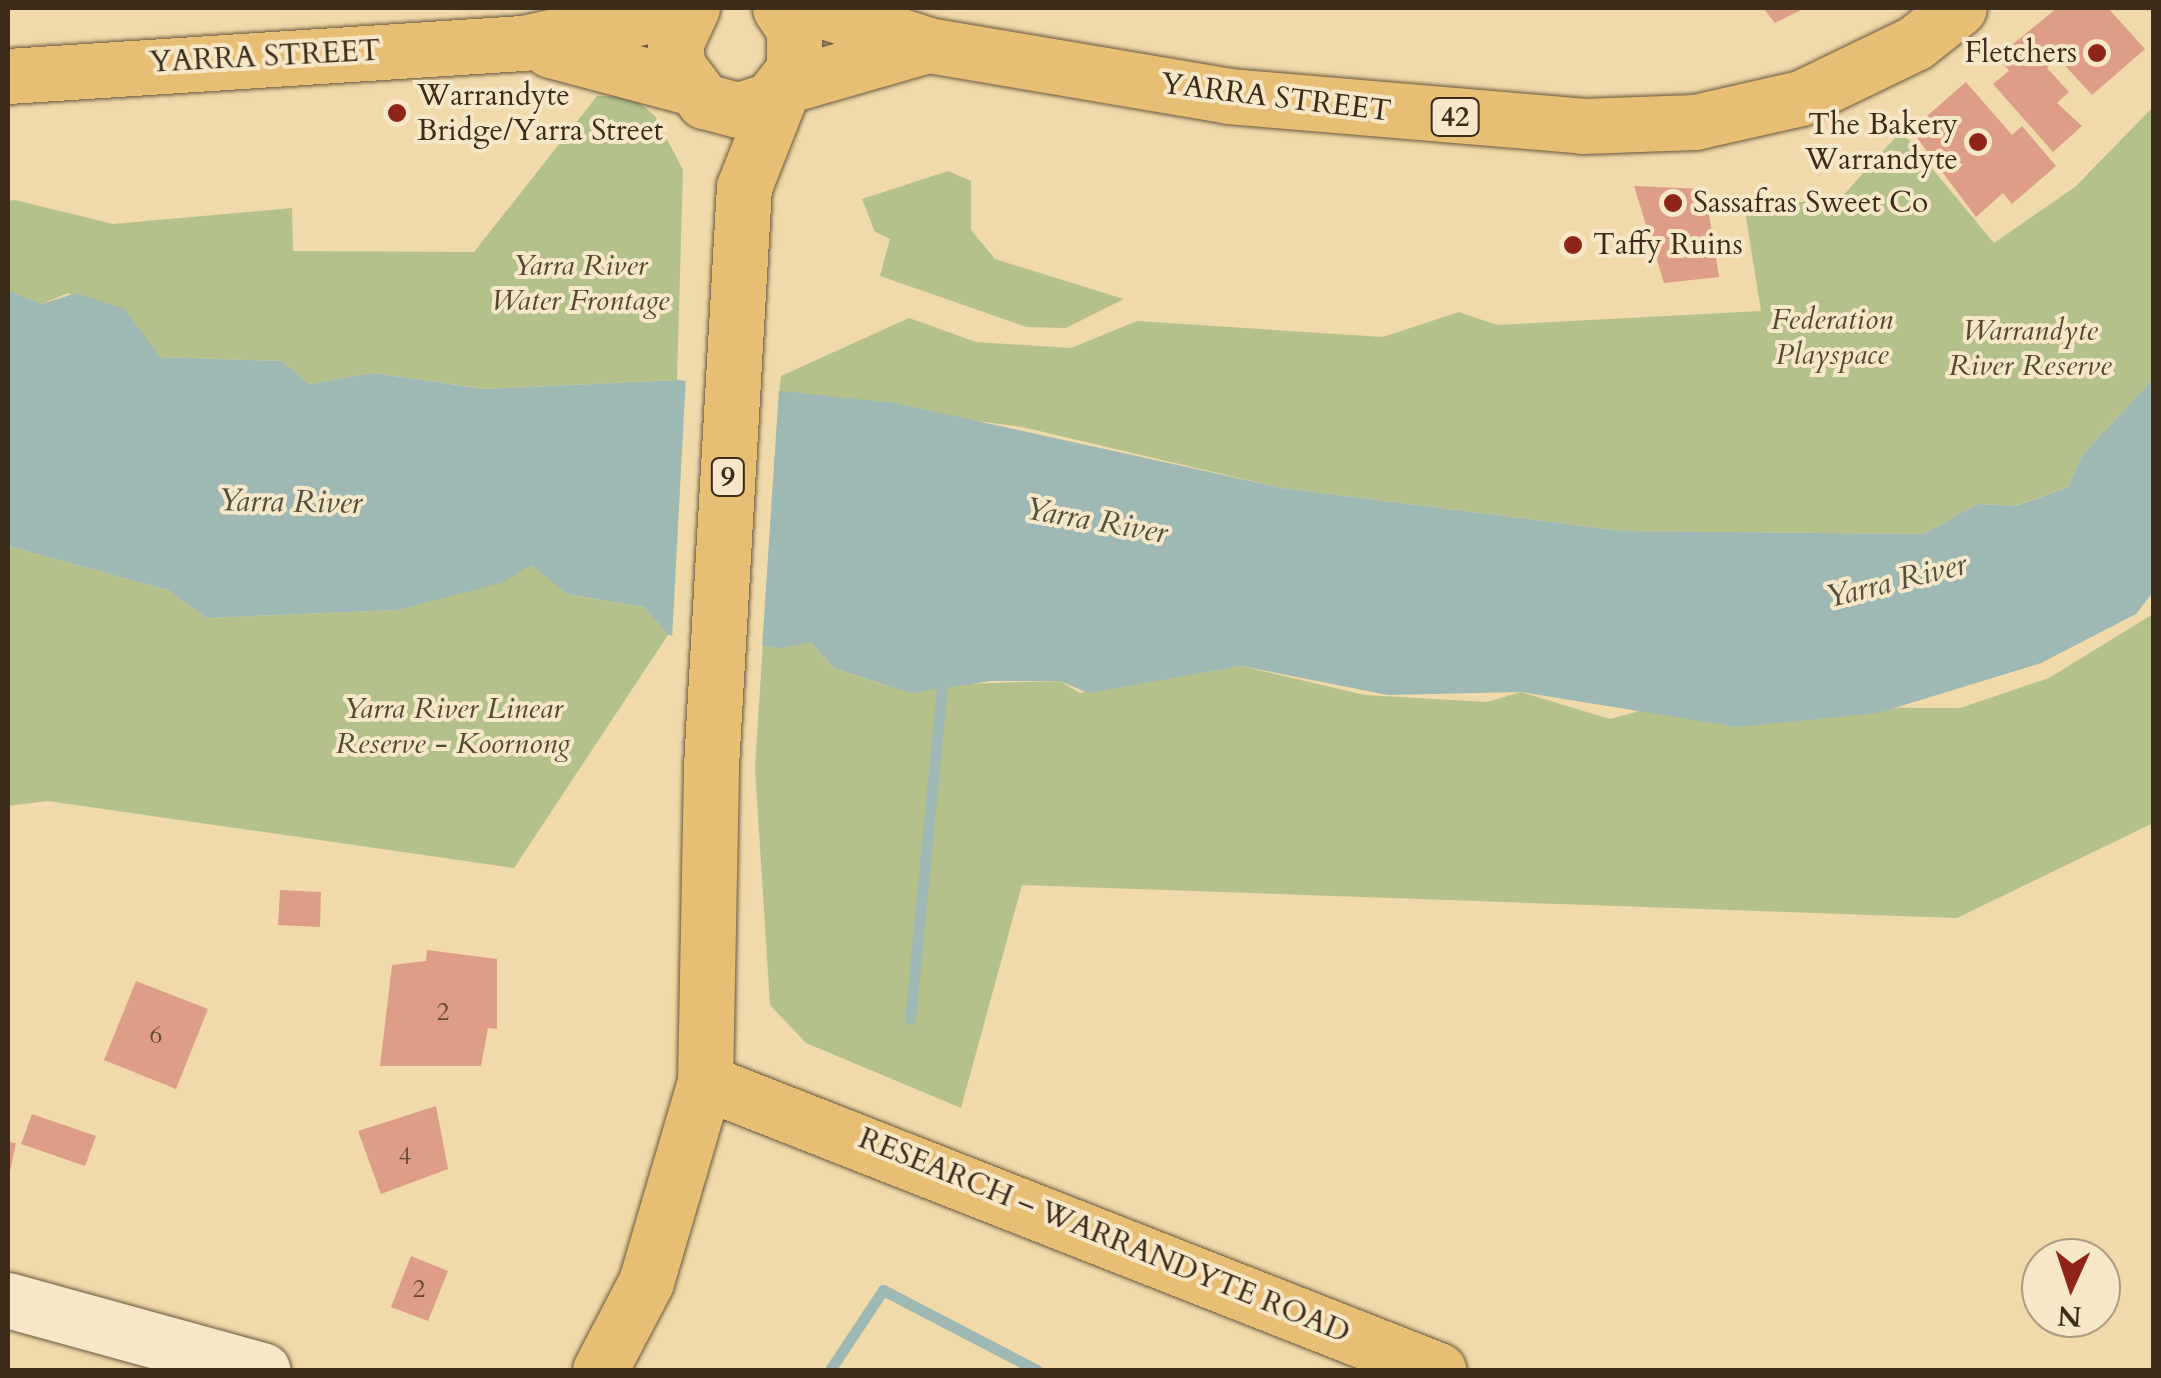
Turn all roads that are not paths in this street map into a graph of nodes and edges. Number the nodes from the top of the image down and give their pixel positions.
1 (684, 8) edge
2 (692, 8) edge
3 (780, 8) edge
4 (815, 8) edge
5 (884, 8) edge
6 (1959, 8) edge
7 (523, 43) junction
8 (928, 45) junction
9 (8, 76) edge
10 (784, 87) junction
11 (690, 89) junction
12 (744, 187) junction
13 (705, 1082) junction
14 (8, 1300) edge
15 (262, 1370) edge
16 (600, 1370) edge
17 (1438, 1370) edge

1 - 7 main road, YARRA STREET
2 - 11 main road
3 - 10 main road, 9
4 - 8 main road, YARRA STREET / 42
5 - 8 street
6 - 8 main road, YARRA STREET / 42
7 - 9 main road, YARRA STREET
7 - 11 main road, YARRA STREET
8 - 10 main road, YARRA STREET / 42
10 - 11 main road, YARRA STREET
10 - 12 main road, 9
11 - 12 main road
12 - 13 main road, 9
13 - 16 main road, 9
13 - 17 main road, RESEARCH – WARRANDYTE ROAD
14 - 15 street

